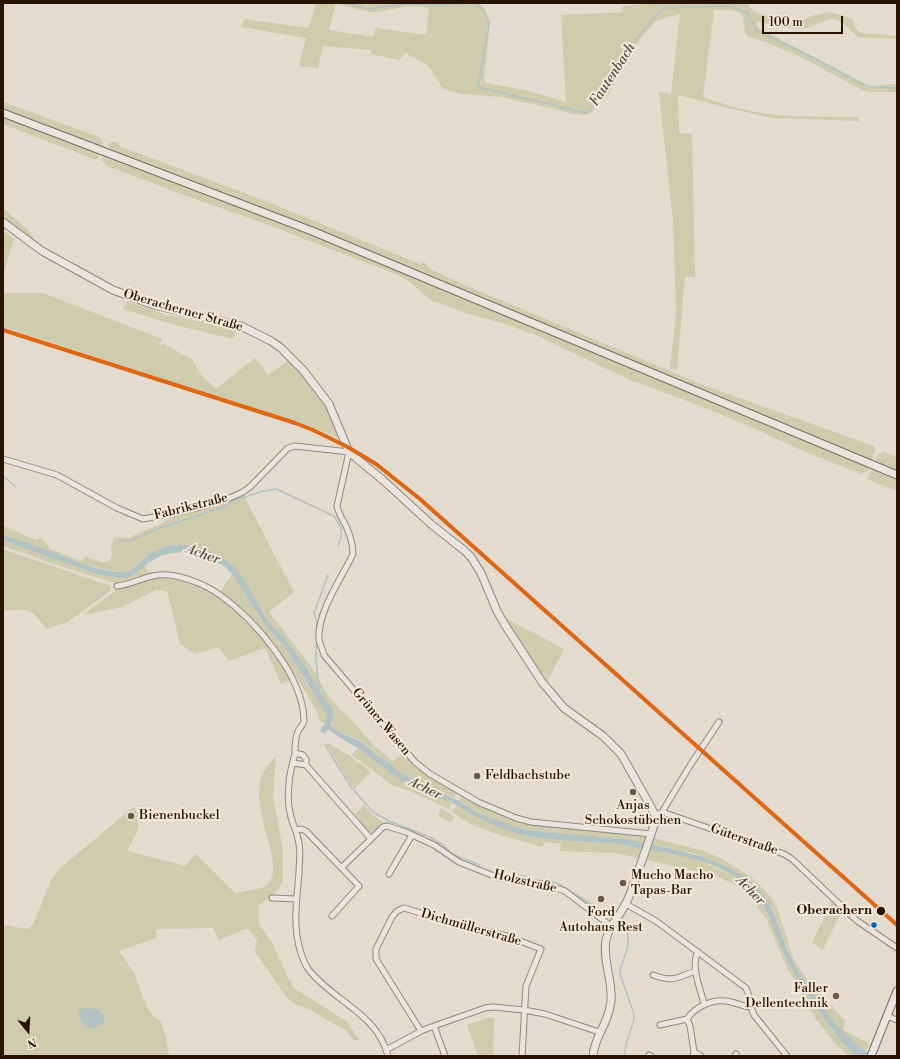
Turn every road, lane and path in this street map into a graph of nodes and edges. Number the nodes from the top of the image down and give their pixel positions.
1 (3, 113) edge
2 (3, 222) edge
3 (349, 452) junction
4 (3, 459) edge
5 (897, 475) edge
6 (117, 586) dead end
7 (719, 722) dead end
8 (294, 753) junction
9 (292, 763) junction
10 (306, 765) junction
11 (659, 813) junction
12 (296, 830) junction
13 (651, 834) junction
14 (412, 835) junction
15 (371, 839) junction
16 (342, 867) junction
17 (389, 874) dead end
18 (272, 898) dead end
19 (297, 899) junction
20 (626, 904) junction
21 (332, 916) dead end
22 (614, 921) junction
23 (897, 948) edge
24 (698, 952) junction
25 (696, 970) junction
26 (653, 975) dead end
27 (897, 991) edge
28 (704, 1004) junction
29 (751, 1007) junction
30 (524, 1010) junction
31 (888, 1016) junction
32 (687, 1019) junction
33 (897, 1020) edge
34 (660, 1025) dead end
35 (434, 1026) junction
36 (421, 1031) junction
37 (599, 1032) junction
38 (387, 1053) edge
39 (693, 1054) edge
40 (871, 1055) edge
41 (445, 1056) edge
42 (522, 1056) edge
43 (593, 1056) edge
44 (701, 1056) edge
45 (787, 1056) edge

1 - 5 street
2 - 3 street, Oberacherner Straße
3 - 4 street, Fabrikstraße
3 - 11 street, Oberacherner Straße
3 - 13 street, Grüner Wasen
6 - 8 street
7 - 11 street
8 - 9 street
8 - 10 street
9 - 10 street
9 - 12 street
10 - 15 street
11 - 13 street
11 - 23 street, Güterstraße
12 - 16 street
12 - 19 street
13 - 20 street
14 - 15 street, Holzstraße
14 - 17 street
14 - 22 street, Holzstraße
15 - 16 street
16 - 21 street
18 - 19 street
19 - 38 street
20 - 22 street
20 - 24 street
22 - 37 street
24 - 25 street
24 - 29 street
25 - 26 street
25 - 28 street
27 - 31 street
28 - 29 street
28 - 32 street
29 - 45 street
30 - 35 street
30 - 36 street, Dichmüllerstraße
30 - 37 street
30 - 42 street
31 - 33 street
31 - 40 street
32 - 34 street
32 - 39 street
35 - 36 street
35 - 41 street
36 - 38 street
37 - 43 street
39 - 44 street

